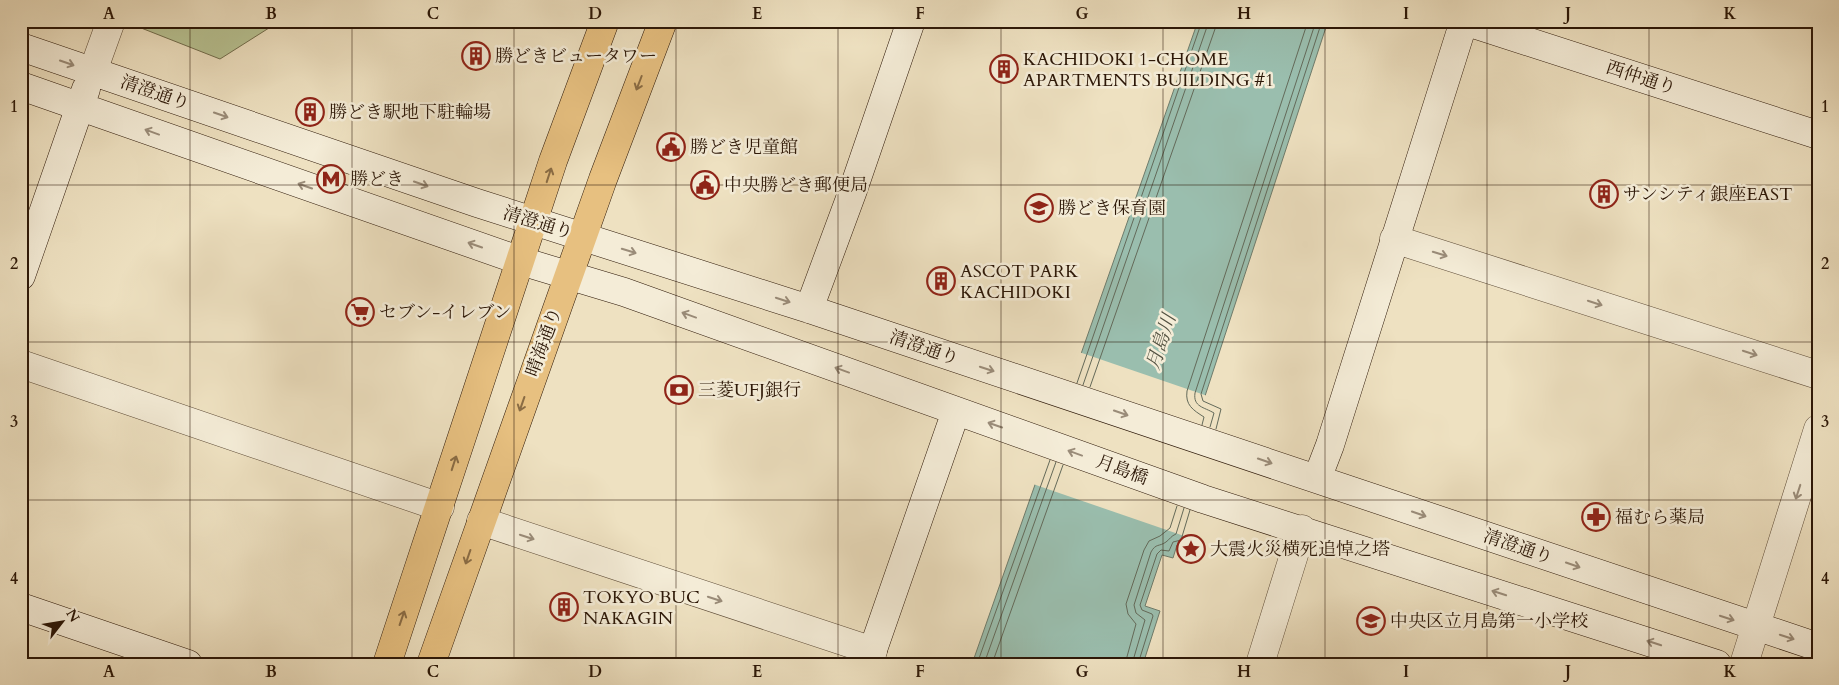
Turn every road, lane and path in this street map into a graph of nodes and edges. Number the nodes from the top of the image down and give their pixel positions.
1 (110, 21) edge
2 (605, 21) edge
3 (663, 21) edge
4 (911, 21) edge
5 (1464, 21) edge
6 (21, 47) edge
7 (93, 72) junction
8 (21, 86) edge
9 (80, 107) junction
10 (1818, 135) edge
11 (534, 222) junction
12 (582, 237) junction
13 (1394, 239) junction
14 (521, 261) junction
15 (568, 275) junction
16 (21, 276) edge
17 (809, 308) junction
18 (21, 364) edge
19 (1818, 374) edge
20 (956, 411) junction
21 (1818, 429) edge
22 (1317, 479) junction
23 (440, 507) junction
24 (481, 521) junction
25 (1302, 529) junction
26 (21, 607) edge
27 (1755, 627) junction
28 (1818, 647) edge
29 (870, 657) edge
30 (188, 664) edge
31 (387, 664) edge
32 (431, 664) edge
33 (1260, 664) edge
34 (1717, 664) edge
35 (1744, 664) edge

1 - 7 street
11 -> 2 main road
3 -> 12 main road, 晴海通り
4 - 17 street
5 - 10 street, 西仲通り
5 - 13 street
6 -> 7 street, 清澄通り
7 - 9 street
7 -> 11 street, 清澄通り
8 - 9 street
14 -> 9 street
9 - 16 street
11 - 12 street, 清澄通り
11 - 14 main road
12 - 15 main road, 晴海通り
12 -> 17 street, 清澄通り
13 -> 19 street
13 - 22 street
14 - 15 street
23 -> 14 main road
20 -> 15 street
15 -> 24 main road, 晴海通り
17 -> 22 street, 清澄通り
18 - 23 street
25 -> 20 street, 月島橋
20 - 29 street
21 -> 27 street
22 -> 27 street, 清澄通り
31 -> 23 main road
24 -> 29 street
24 -> 32 main road, 晴海通り
25 - 33 street
34 -> 25 street
26 - 30 street
27 -> 28 street, 清澄通り
27 - 35 street

